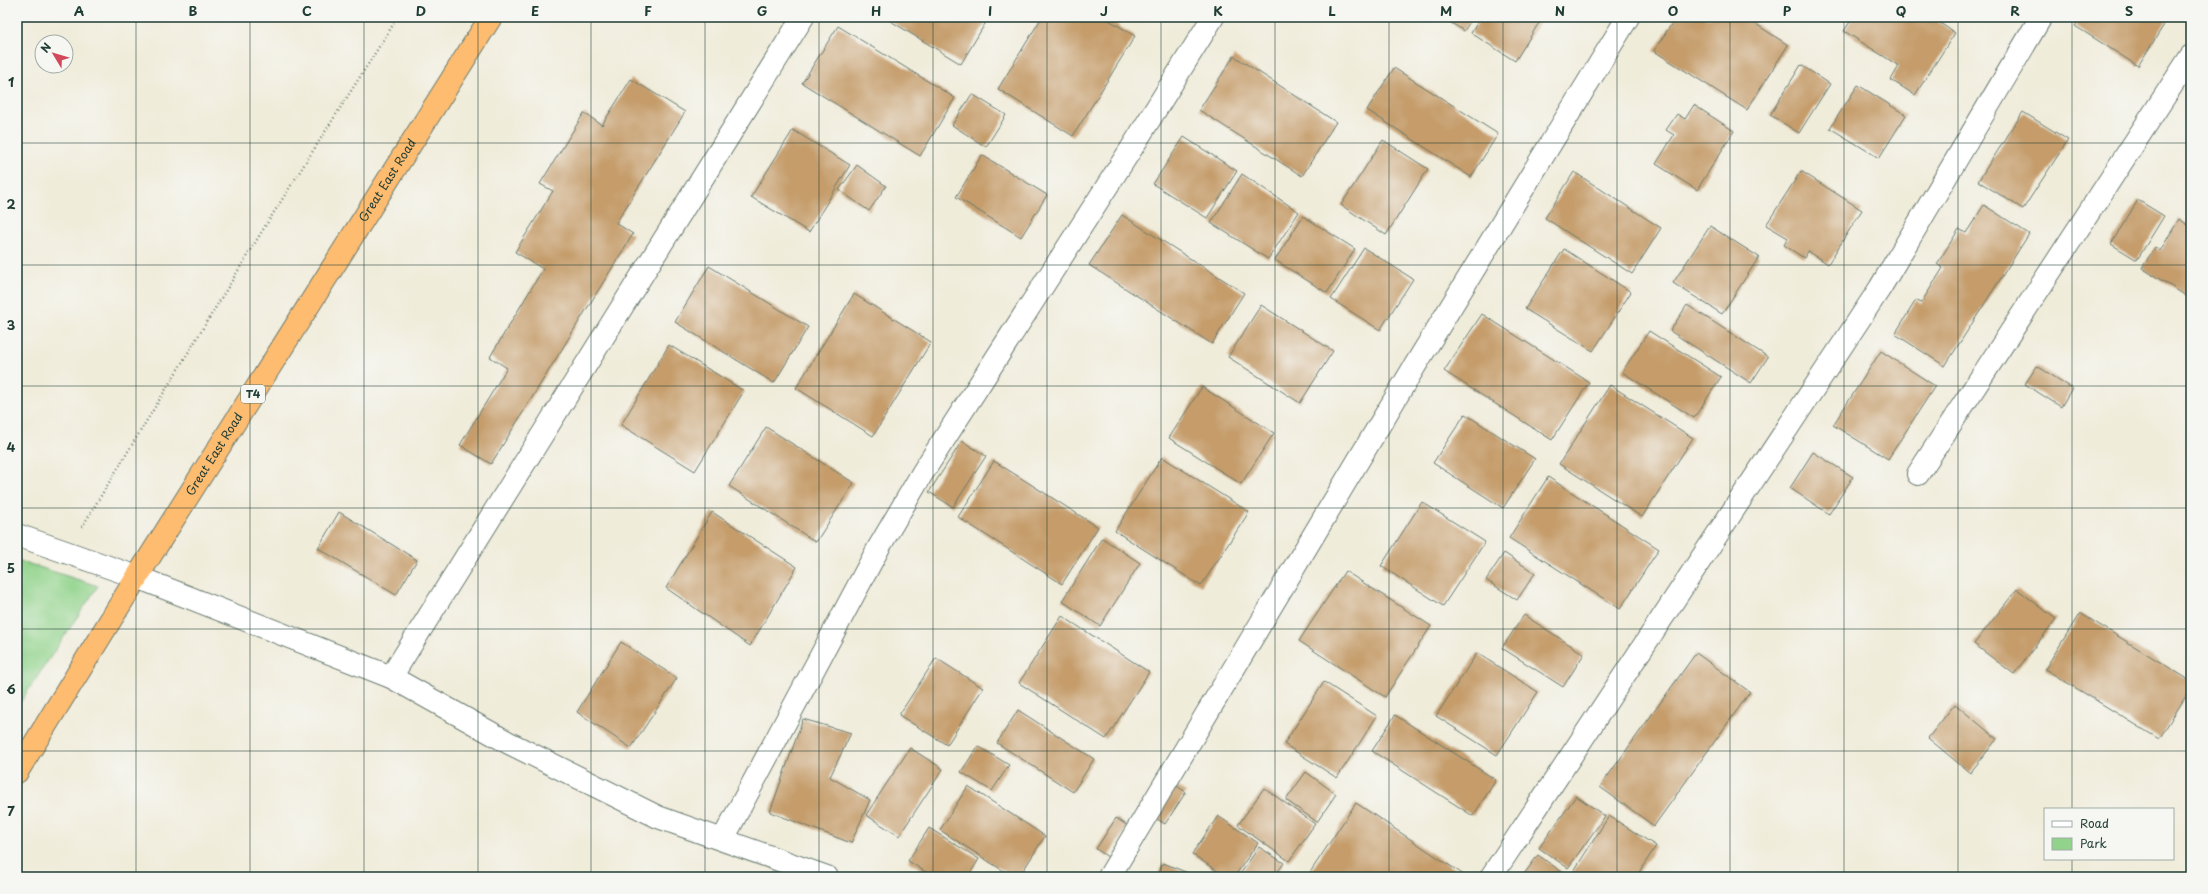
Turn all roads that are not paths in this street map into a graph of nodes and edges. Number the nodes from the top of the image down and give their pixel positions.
1 (492, 17) edge
2 (803, 17) edge
3 (1213, 17) edge
4 (1628, 17) edge
5 (2040, 17) edge
6 (2191, 56) edge
7 (1918, 474) dead end
8 (17, 535) edge
9 (137, 577) junction
10 (391, 677) junction
11 (17, 772) edge
12 (723, 840) junction
13 (827, 877) edge
14 (1109, 877) edge
15 (1491, 877) edge

1 - 9 highway, Great East Road / T4
2 - 10 street
3 - 12 street
4 - 14 street
5 - 15 street
6 - 7 street
8 - 9 street
9 - 10 street
9 - 11 highway, Great East Road / T4
10 - 12 street
12 - 13 street

